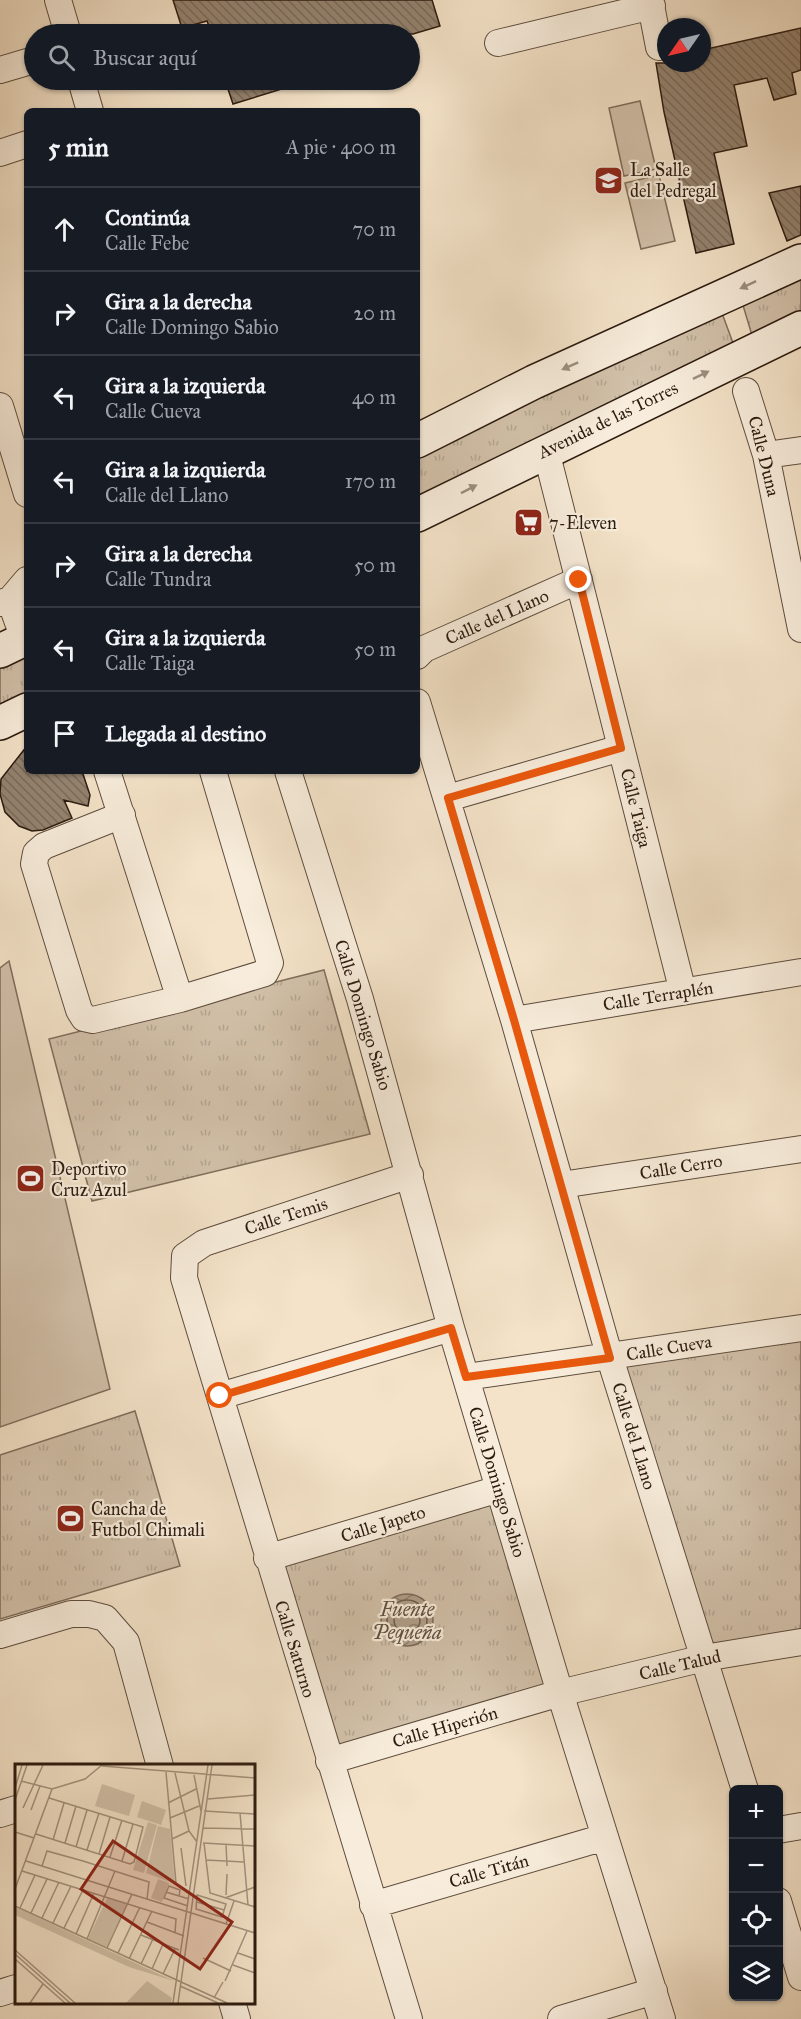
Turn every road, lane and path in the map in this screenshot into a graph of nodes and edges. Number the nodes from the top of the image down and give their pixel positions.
1 (58, 0) edge
2 (651, 3) edge
3 (65, 24) edge
4 (657, 36) edge
5 (498, 43) dead end
6 (24, 63) edge
7 (0, 70) edge
8 (84, 90) edge
9 (89, 108) edge
10 (24, 145) edge
11 (0, 153) edge
12 (801, 261) edge
13 (801, 328) edge
14 (746, 391) dead end
15 (0, 406) edge
16 (420, 440) edge
17 (801, 450) edge
18 (546, 451) junction
19 (766, 455) junction
20 (24, 484) edge
21 (420, 514) edge
22 (579, 580) junction
23 (24, 583) edge
24 (5, 602) edge
25 (801, 626) edge
26 (17, 643) edge
27 (420, 653) edge
28 (24, 711) edge
29 (420, 711) edge
30 (0, 723) edge
31 (621, 748) junction
32 (108, 774) edge
33 (214, 774) edge
34 (289, 774) edge
35 (448, 798) junction
36 (122, 815) junction
37 (801, 972) edge
38 (683, 992) junction
39 (180, 999) junction
40 (514, 1020) junction
41 (801, 1149) edge
42 (410, 1175) junction
43 (561, 1185) junction
44 (184, 1278) joint
45 (451, 1328) junction
46 (801, 1328) edge
47 (610, 1358) junction
48 (466, 1377) junction
49 (220, 1396) junction
50 (499, 1489) junction
51 (267, 1558) junction
52 (0, 1635) edge
53 (801, 1642) edge
54 (704, 1658) junction
55 (560, 1693) junction
56 (329, 1761) junction
57 (159, 1764) edge
58 (743, 1785) edge
59 (15, 1809) edge
60 (0, 1814) edge
61 (801, 1826) edge
62 (783, 1829) edge
63 (605, 1837) junction
64 (373, 1905) junction
65 (783, 1918) edge
66 (801, 1977) edge
67 (15, 1988) edge
68 (654, 1991) junction
69 (0, 1993) edge
70 (233, 2004) edge
71 (237, 2019) edge
72 (408, 2019) edge
73 (561, 2019) edge
74 (662, 2019) edge

1 - 3 street
2 - 4 street
2 - 5 street
6 - 7 street
8 - 9 street
10 - 11 street
12 -> 16 street
18 -> 13 street, Avenida de las Torres
14 - 19 street, Calle Duna
15 - 20 street
17 - 19 street
21 -> 18 street, Avenida de las Torres
18 - 22 street, Calle Taiga
19 - 25 street, Calle Duna
22 - 27 street, Calle del Llano
22 - 31 street, Calle Taiga
23 - 24 street
24 - 26 street
28 - 30 street
29 - 35 street, Calle del Llano
31 - 35 street
31 - 38 street, Calle Taiga
32 - 36 street
33 - 39 street
34 - 42 street, Calle Domingo Sabio
35 - 40 street, Calle del Llano
36 - 39 street
36 - 39 street
37 - 38 street, Calle Terraplén
38 - 40 street, Calle Terraplén
40 - 43 street, Calle del Llano
41 - 43 street, Calle Cerro
42 - 44 street, Calle Temis
42 - 45 street, Calle Domingo Sabio
43 - 47 street, Calle del Llano
44 - 49 street, Calle Saturno
45 - 48 street, Calle Domingo Sabio
45 - 49 street
46 - 47 street, Calle Cueva
47 - 48 street, Calle Cueva
47 - 54 street, Calle del Llano
48 - 50 street, Calle Domingo Sabio
49 - 51 street, Calle Saturno
50 - 51 street, Calle Japeto
50 - 55 street, Calle Domingo Sabio
51 - 56 street, Calle Saturno
52 - 57 street
53 - 54 street, Calle Talud
54 - 55 street, Calle Talud
54 - 58 street, Calle del Llano
55 - 56 street, Calle Hiperión
55 - 63 street, Calle Domingo Sabio
56 - 64 street, Calle Saturno
59 - 60 street
61 - 62 street
63 - 64 street, Calle Titán
63 - 68 street, Calle Domingo Sabio
64 - 72 street, Calle Saturno
65 - 66 street
67 - 69 street
68 - 73 street
68 - 74 street, Calle Domingo Sabio
70 - 71 street

